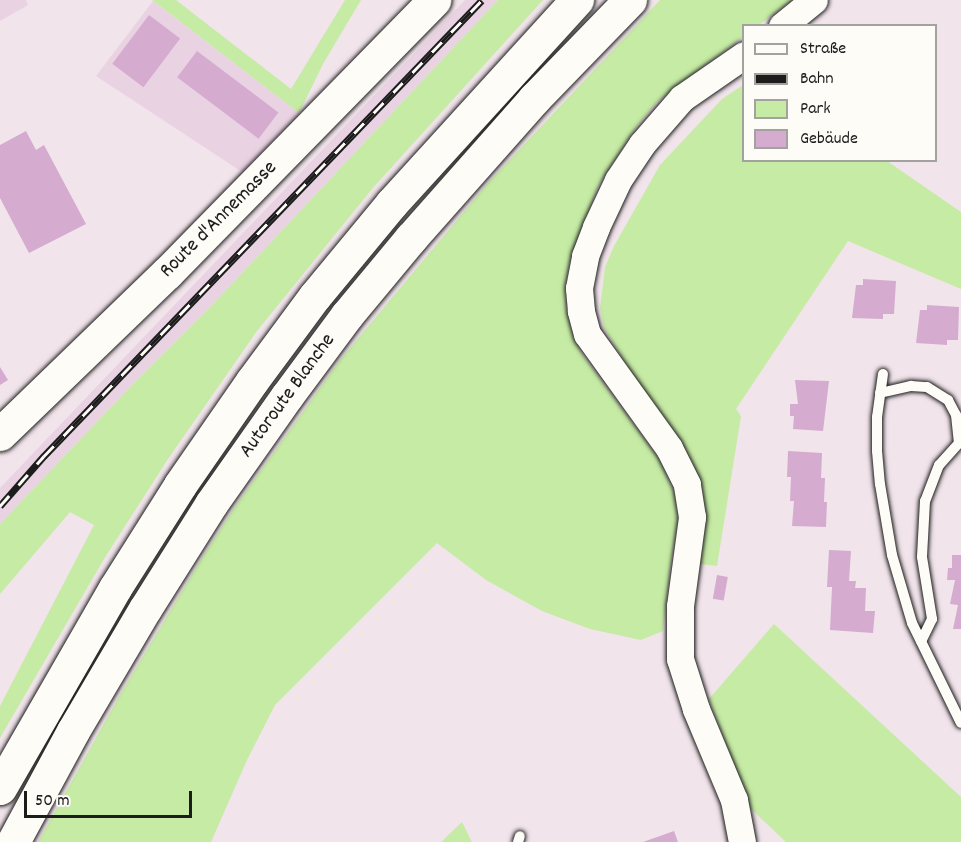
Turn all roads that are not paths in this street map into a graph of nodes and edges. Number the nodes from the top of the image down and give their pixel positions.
1 (434, 0) edge
2 (577, 0) edge
3 (630, 0) edge
4 (814, 0) edge
5 (784, 24) edge
6 (742, 56) edge
7 (883, 374) dead end
8 (880, 393) junction
9 (0, 434) edge
10 (921, 642) junction
11 (961, 723) edge
12 (0, 788) edge
13 (13, 842) edge
14 (742, 842) edge

1 - 9 main road, Route d'Annemasse
2 - 12 main road, Autoroute Blanche
3 - 13 main road, Autoroute Blanche
4 - 5 street
6 - 14 street
7 - 8 lane
8 - 10 lane
8 - 10 lane
10 - 11 lane

